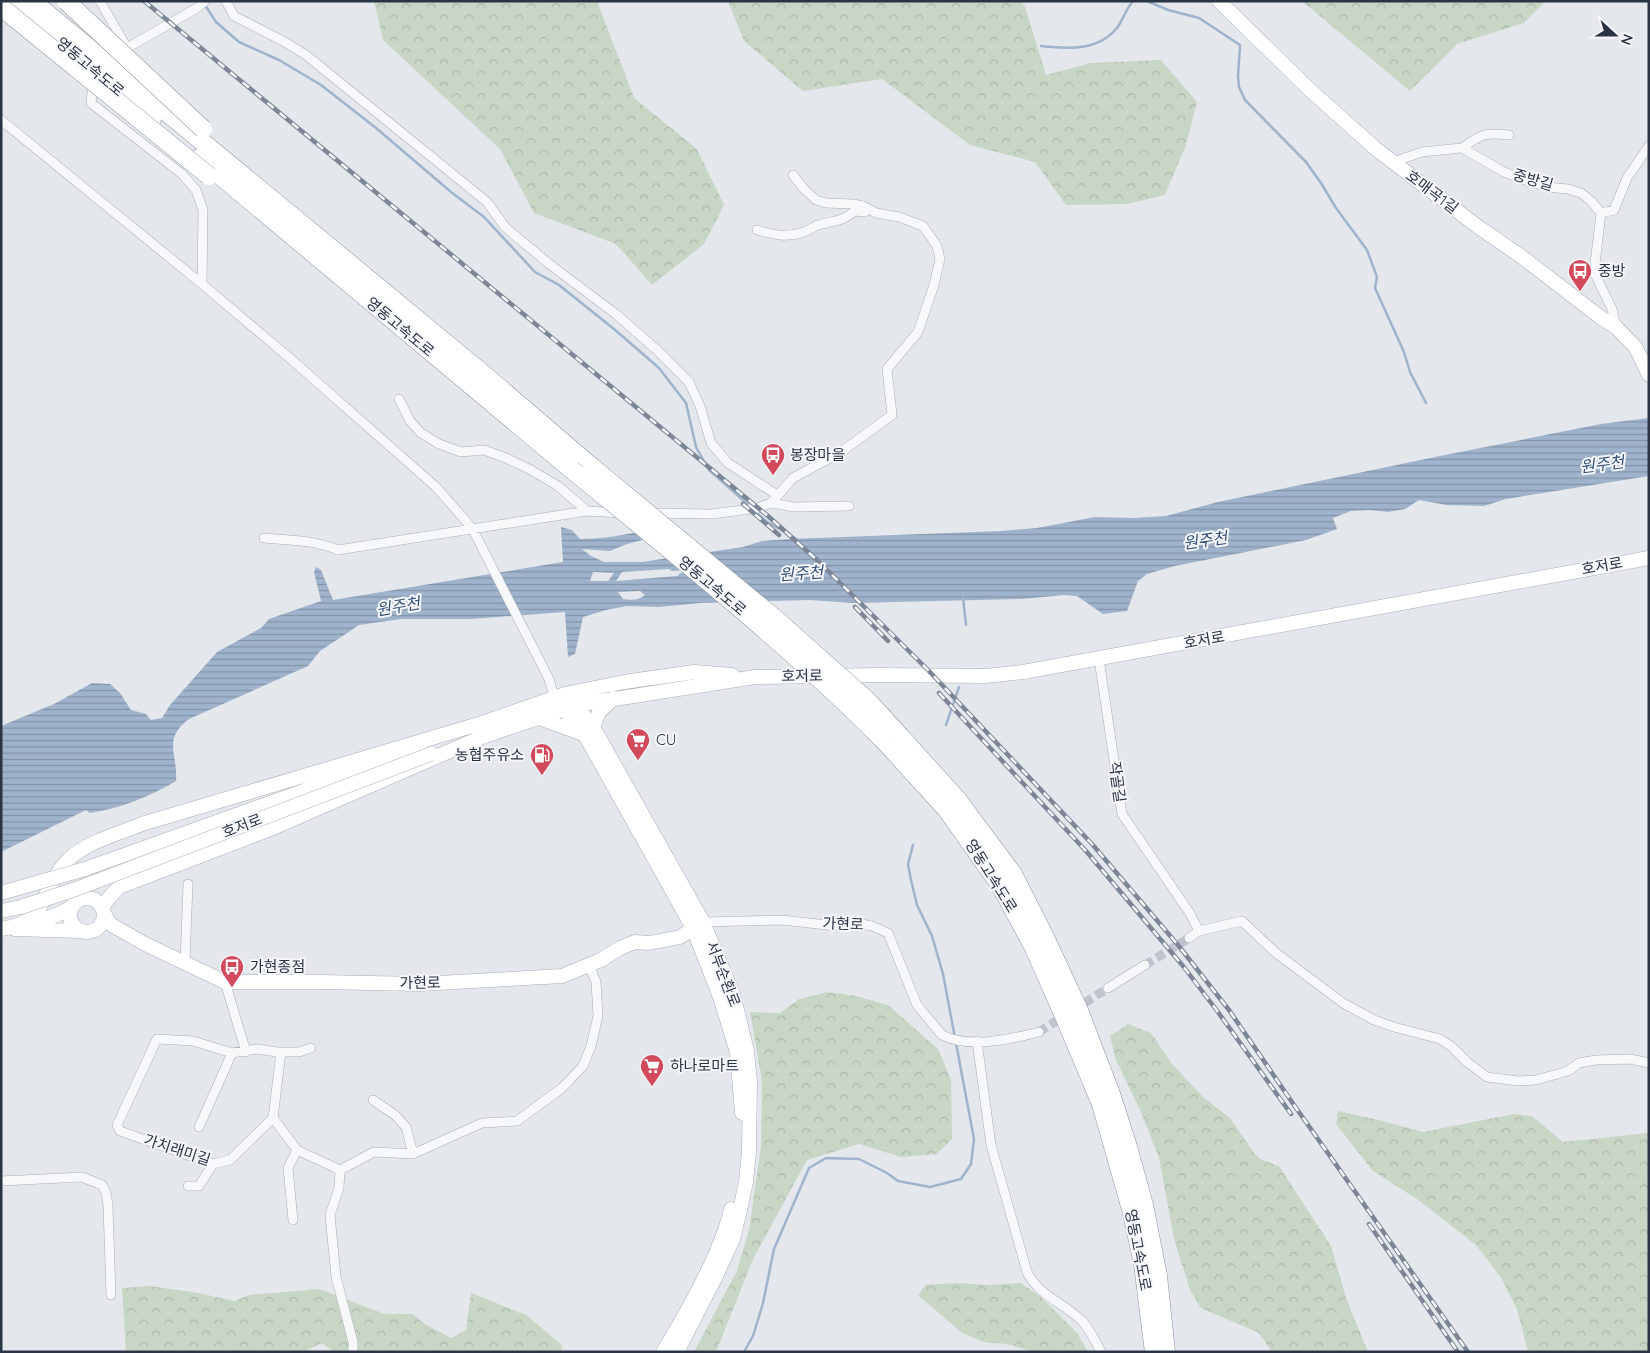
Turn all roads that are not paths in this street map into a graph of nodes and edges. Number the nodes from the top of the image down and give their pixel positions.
1 (10, 1) edge
2 (32, 1) edge
3 (66, 1) edge
4 (100, 1) edge
5 (205, 1) edge
6 (226, 1) edge
7 (1219, 1) edge
8 (1, 7) edge
9 (95, 87) dead end
10 (1, 120) edge
11 (1509, 136) dead end
12 (1649, 146) edge
13 (1462, 148) junction
14 (1392, 162) junction
15 (793, 175) dead end
16 (288, 212) junction
17 (876, 213) junction
18 (1601, 213) junction
19 (757, 230) dead end
20 (305, 248) junction
21 (202, 284) junction
22 (1616, 327) junction
23 (1648, 371) edge
24 (400, 399) dead end
25 (777, 495) junction
26 (771, 503) junction
27 (850, 506) dead end
28 (587, 510) junction
29 (472, 528) junction
30 (264, 538) dead end
31 (1649, 558) edge
32 (1099, 659) junction
33 (755, 678) junction
34 (559, 696) junction
35 (614, 698) junction
36 (570, 707) junction
37 (539, 718) junction
38 (480, 730) junction
39 (589, 731) junction
40 (893, 739) junction
41 (435, 747) junction
42 (188, 884) dead end
43 (1, 893) edge
44 (72, 907) junction
45 (103, 910) junction
46 (1, 911) edge
47 (28, 922) junction
48 (698, 925) junction
49 (2, 929) edge
50 (87, 931) junction
51 (1199, 931) junction
52 (1189, 938) tunnel mouth
53 (144, 944) junction
54 (185, 963) junction
55 (589, 965) junction
56 (1145, 966) tunnel mouth
57 (225, 982) junction
58 (1108, 988) tunnel mouth
59 (1039, 1032) tunnel mouth
60 (973, 1042) junction
61 (311, 1048) dead end
62 (246, 1052) junction
63 (281, 1052) junction
64 (232, 1053) junction
65 (1649, 1063) edge
66 (374, 1100) dead end
67 (273, 1118) junction
68 (199, 1127) dead end
69 (297, 1150) junction
70 (414, 1154) junction
71 (213, 1164) junction
72 (340, 1170) junction
73 (1, 1182) edge
74 (188, 1186) dead end
75 (294, 1220) dead end
76 (111, 1295) dead end
77 (353, 1352) edge
78 (663, 1352) edge
79 (677, 1352) edge
80 (1101, 1352) edge
81 (1154, 1352) edge
82 (1166, 1352) edge

1 - 20 highway, 영동고속도로
2 - 16 highway, 영동고속도로
3 - 16 highway, bridge
4 - 5 street
6 - 25 street
7 - 14 street, 호매곡1길
8 - 20 highway, bridge
9 - 21 street
10 - 21 street
11 - 13 street
12 - 18 street
13 - 14 street
13 - 18 street, 중방길
14 - 22 street, 호매곡1길
15 - 17 street
16 - 40 highway, 영동고속도로, bridge
17 - 19 street
17 - 25 street
18 - 22 street
20 - 40 highway, 영동고속도로, bridge
21 - 29 street
22 - 23 street, 호매곡1길
24 - 28 street
25 - 26 street
26 - 27 street
26 - 28 street
28 - 29 street
29 - 30 street
29 - 34 street
31 - 32 street, 호저로
32 - 33 street, 호저로
32 - 51 street, 작골길
33 - 34 street, 호저로
33 - 35 street, 호저로
34 - 36 street, 서부순환로
34 - 38 street, 호저로
35 - 36 street, 호저로
35 - 39 street
36 - 37 street, 호저로
36 - 39 street, 서부순환로
37 - 38 street, 호저로
37 - 39 street
38 - 41 street, 호저로
39 - 48 street, 서부순환로
40 - 81 highway, 영동고속도로
40 - 82 highway, 영동고속도로
41 - 43 street, 호저로, bridge
41 - 45 street
41 - 46 street, 호저로, bridge
41 - 47 street
42 - 54 street
44 - 45 street
44 - 47 street
44 - 50 street
45 - 50 street
45 - 53 street
47 - 49 street
48 - 55 street, 가현로
48 - 60 street, 가현로
48 - 78 street, 서부순환로
48 - 79 street, 서부순환로
49 - 50 street
50 - 53 street
51 - 52 street
51 - 65 street
53 - 54 street, 가현로
54 - 57 street, 가현로
55 - 57 street, 가현로
55 - 70 street
56 - 58 street
57 - 62 street
59 - 60 street, 가현로
60 - 80 street
61 - 63 street, 가치래미길
62 - 63 street, 가치래미길
62 - 64 street, 가치래미길
63 - 67 street
64 - 68 street
64 - 71 street, 가치래미길
66 - 70 street
67 - 69 street
67 - 71 street, 가치래미길
69 - 72 street
69 - 75 street
70 - 72 street
71 - 74 street
72 - 77 street
73 - 76 street

